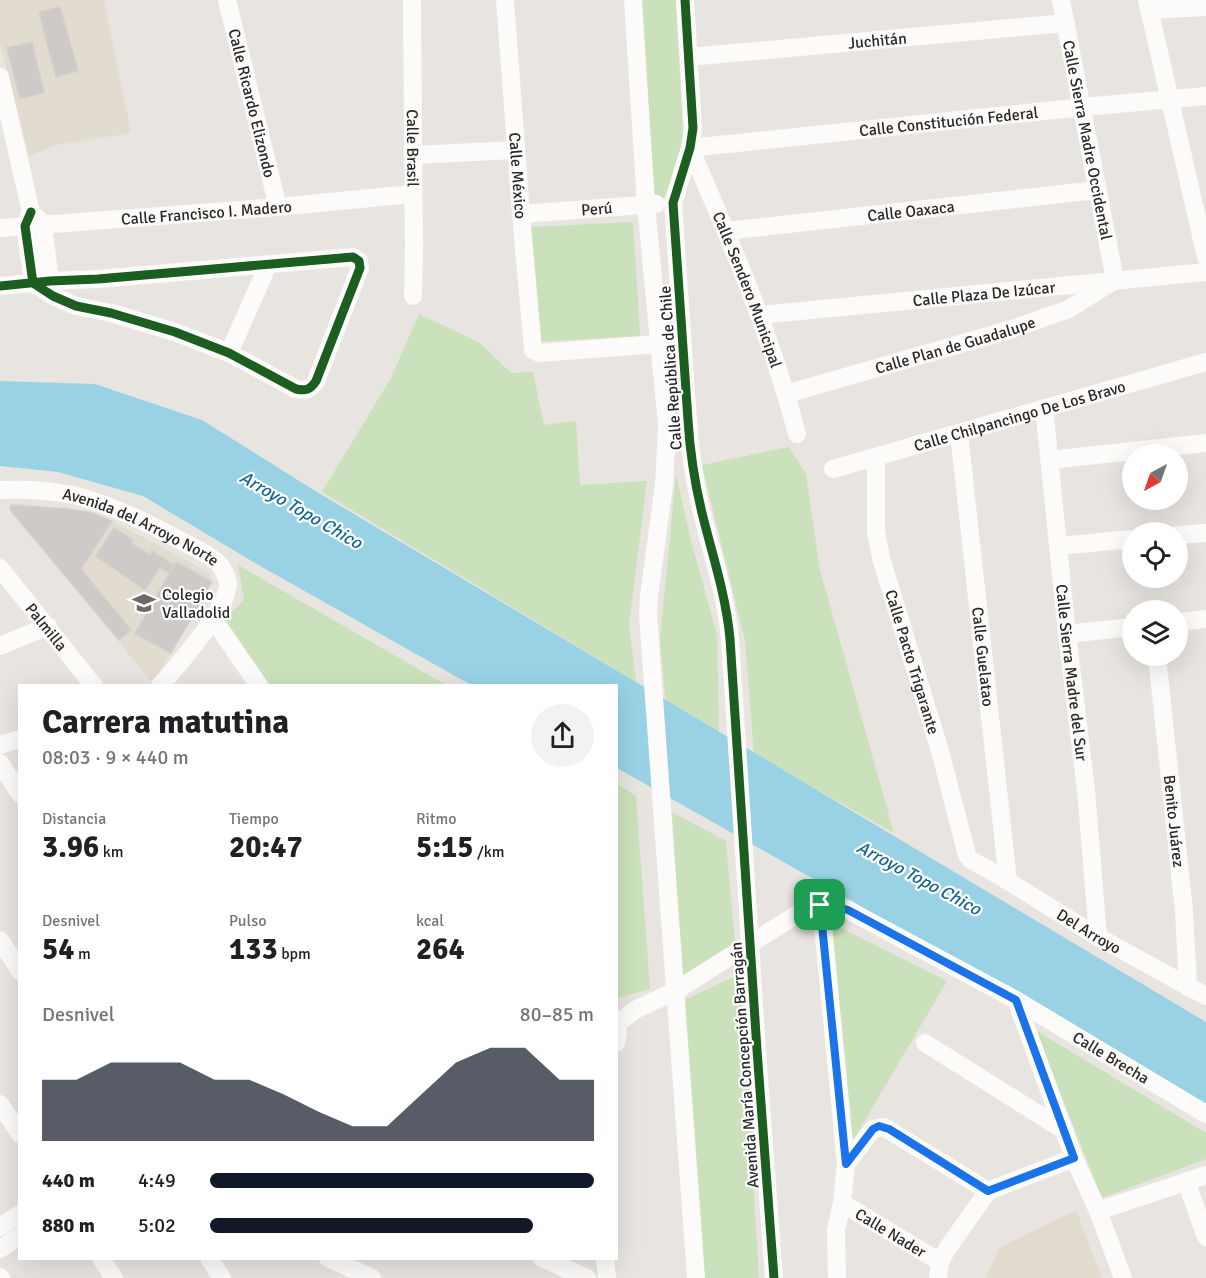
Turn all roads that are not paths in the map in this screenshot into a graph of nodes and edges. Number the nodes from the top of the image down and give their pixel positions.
1 (227, 0) edge
2 (412, 0) edge
3 (505, 0) edge
4 (633, 0) edge
5 (685, 0) edge
6 (1061, 0) edge
7 (1148, 5) edge
8 (1206, 6) edge
9 (1066, 23) junction
10 (689, 57) junction
11 (0, 77) edge
12 (1206, 96) edge
13 (1170, 99) junction
14 (1083, 107) junction
15 (690, 148) junction
16 (516, 150) junction
17 (413, 155) junction
18 (1198, 182) edge
19 (1097, 190) junction
20 (412, 194) junction
21 (673, 203) junction
22 (646, 205) junction
23 (278, 207) junction
24 (520, 214) junction
25 (33, 221) junction
26 (0, 228) edge
27 (726, 231) junction
28 (1206, 256) edge
29 (268, 265) junction
30 (1206, 272) edge
31 (1115, 280) junction
32 (43, 285) junction
33 (0, 286) edge
34 (413, 296) dead end
35 (760, 315) junction
36 (658, 344) junction
37 (229, 353) junction
38 (1206, 362) edge
39 (786, 394) junction
40 (1044, 408) junction
41 (959, 433) junction
42 (797, 434) dead end
43 (1206, 443) edge
44 (876, 457) junction
45 (1050, 460) junction
46 (833, 469) dead end
47 (0, 490) edge
48 (1206, 533) edge
49 (1188, 534) edge
50 (1122, 540) edge
51 (1059, 546) junction
52 (0, 568) edge
53 (213, 619) junction
54 (1206, 619) edge
55 (1188, 620) edge
56 (48, 626) junction
57 (1122, 628) edge
58 (1067, 634) junction
59 (0, 646) edge
60 (1158, 666) edge
61 (92, 684) edge
62 (162, 684) edge
63 (258, 684) edge
64 (18, 740) edge
65 (0, 745) edge
66 (0, 763) edge
67 (18, 791) edge
68 (745, 850) joint
69 (974, 862) joint
70 (1008, 881) junction
71 (820, 905) junction
72 (1098, 937) junction
73 (0, 940) edge
74 (751, 944) junction
75 (18, 968) edge
76 (1188, 987) junction
77 (675, 991) junction
78 (1206, 996) edge
79 (1016, 1000) junction
80 (620, 1017) edge
81 (925, 1043) dead end
82 (0, 1104) edge
83 (1206, 1114) edge
84 (18, 1131) edge
85 (1065, 1131) junction
86 (1074, 1158) junction
87 (846, 1164) junction
88 (1206, 1175) edge
89 (1186, 1181) junction
90 (988, 1191) junction
91 (842, 1203) junction
92 (1098, 1212) junction
93 (18, 1215) edge
94 (0, 1227) edge
95 (18, 1237) edge
96 (1206, 1237) edge
97 (0, 1249) edge
98 (102, 1260) edge
99 (210, 1260) edge
100 (332, 1260) edge
101 (546, 1260) edge
102 (605, 1260) edge
103 (939, 1270) edge
104 (114, 1278) edge
105 (222, 1278) edge
106 (372, 1278) edge
107 (587, 1278) edge
108 (607, 1278) edge
109 (696, 1278) edge
110 (774, 1278) edge
111 (837, 1278) edge
112 (1123, 1278) edge

1 - 23 street, Calle Ricardo Elizondo
2 - 17 street, Calle Brasil
3 - 16 street, Calle México
4 - 22 street, Calle República de Chile
5 - 10 street, Calle República de Chile
6 - 9 street, Calle Sierra Madre Occidental
7 - 8 street
7 - 13 street
9 - 10 street, Juchitán
9 - 14 street, Calle Sierra Madre Occidental
10 - 15 street, Calle República de Chile
11 - 25 street
12 - 13 street, Calle Constitución Federal
13 - 14 street, Calle Constitución Federal
13 - 18 street
14 - 15 street, Calle Constitución Federal
14 - 19 street, Calle Sierra Madre Occidental
15 - 21 street, Calle República de Chile
15 - 27 street, Calle Sendero Municipal
16 - 17 street
16 - 24 street, Calle México
17 - 20 street, Calle Brasil
18 - 28 street
19 - 27 street, Calle Oaxaca
19 - 31 street, Calle Sierra Madre Occidental
20 - 23 street, Calle Francisco I. Madero
20 - 34 street, Calle Brasil
21 - 22 street, Perú
21 - 68 street, Calle República de Chile
22 - 24 street, Perú
22 - 36 street, Calle República de Chile
23 - 25 street, Calle Francisco I. Madero
24 - 36 street, Calle México
25 - 26 street, Calle Francisco I. Madero
25 - 32 street
27 - 35 street, Calle Sendero Municipal
29 - 32 street
29 - 37 street
29 - 37 street
30 - 31 street, Calle Plaza De Izúcar
31 - 35 street, Calle Plaza De Izúcar
31 - 39 street, Calle Plan de Guadalupe
32 - 33 street
32 - 37 street
35 - 39 street, Calle Sendero Municipal
36 - 77 street, Calle República de Chile
38 - 40 street, Calle Chilpancingo De Los Bravo
39 - 42 street, Calle Sendero Municipal
40 - 41 street, Calle Chilpancingo De Los Bravo
40 - 45 street, Calle Sierra Madre del Sur
41 - 44 street, Calle Chilpancingo De Los Bravo
41 - 70 street, Calle Guelatao
43 - 45 street
44 - 46 street, Calle Chilpancingo De Los Bravo
44 - 69 street, Calle Pacto Trigarante
45 - 51 street, Calle Sierra Madre del Sur
47 - 53 street, Avenida del Arroyo Norte
48 - 49 street
50 - 51 street
51 - 58 street, Calle Sierra Madre del Sur
52 - 56 street, Palmilla
53 - 62 street, Avenida del Arroyo Norte
53 - 63 street
54 - 55 street
56 - 59 street
56 - 61 street, Palmilla
57 - 58 street
58 - 72 street, Calle Sierra Madre del Sur
60 - 76 street, Benito Juárez
64 - 65 street
66 - 67 street
68 - 74 street, Avenida María Concepción Barragán
69 - 70 street, Del Arroyo
70 - 72 street, Del Arroyo
71 - 74 street
71 - 79 street
71 - 87 street
72 - 76 street, Del Arroyo
73 - 75 street
74 - 77 street
74 - 110 street, Avenida María Concepción Barragán
76 - 78 street, Del Arroyo
77 - 80 street
77 - 109 street
79 - 83 street, Calle Brecha
79 - 85 street
81 - 85 street
82 - 84 street
85 - 86 street
86 - 90 street
86 - 92 street
87 - 90 street
87 - 91 street
88 - 89 street
89 - 92 street
89 - 96 street
90 - 103 street
91 - 103 street, Calle Nader
91 - 111 street
92 - 112 street
93 - 94 street
95 - 97 street
98 - 104 street
99 - 105 street
100 - 106 street
101 - 107 street
102 - 108 street

